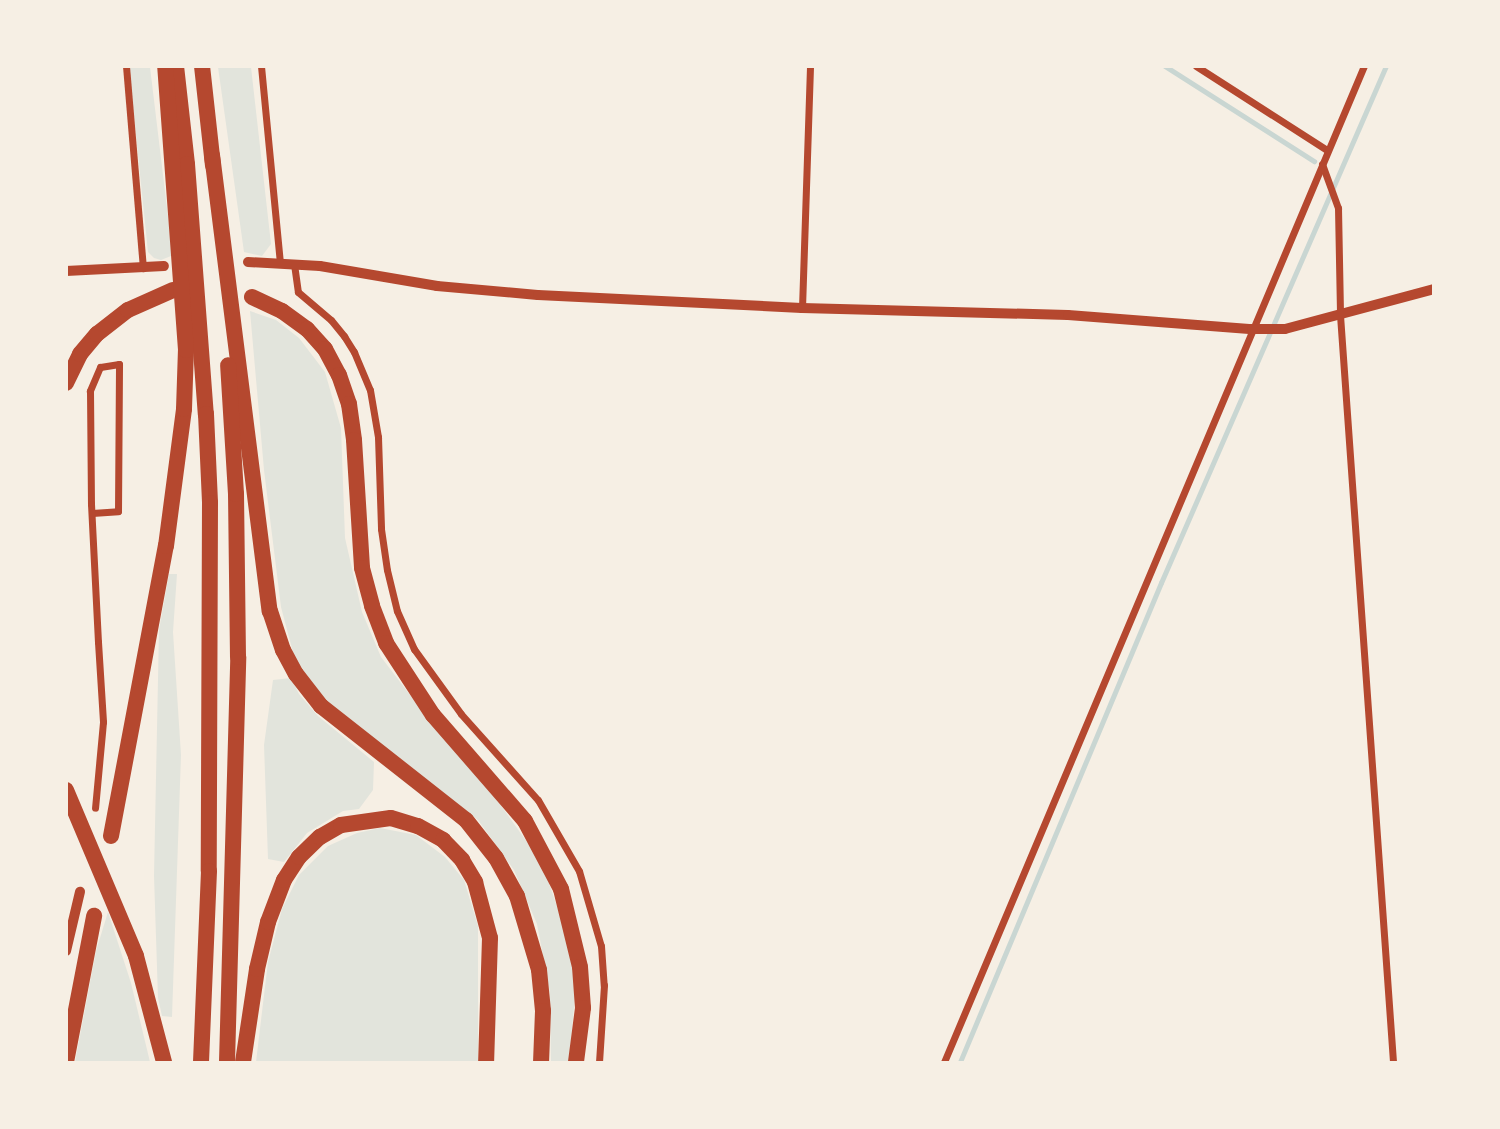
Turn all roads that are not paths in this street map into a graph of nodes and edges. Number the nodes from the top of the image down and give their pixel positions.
1 (125, 66) edge
2 (165, 66) edge
3 (176, 66) edge
4 (202, 66) edge
5 (261, 66) edge
6 (810, 66) edge
7 (1196, 66) edge
8 (1361, 68) edge
9 (1327, 150) junction
10 (212, 155) junction
11 (1322, 164) junction
12 (248, 262) dead end
13 (280, 263) junction
14 (294, 264) junction
15 (164, 266) dead end
16 (143, 268) junction
17 (66, 271) edge
18 (1433, 289) edge
19 (173, 290) dead end
20 (252, 297) dead end
21 (802, 308) junction
22 (1340, 315) junction
23 (1252, 328) junction
24 (66, 383) edge
25 (92, 513) junction
26 (66, 790) edge
27 (95, 808) dead end
28 (111, 836) dead end
29 (80, 892) dead end
30 (94, 916) dead end
31 (66, 951) edge
32 (66, 1062) edge
33 (164, 1062) edge
34 (201, 1062) edge
35 (227, 1062) edge
36 (243, 1062) edge
37 (486, 1062) edge
38 (541, 1062) edge
39 (576, 1062) edge
40 (599, 1062) edge
41 (944, 1062) edge
42 (1393, 1062) edge

1 - 16 street
2 - 28 highway
3 - 34 highway
4 - 10 highway
5 - 13 street
6 - 21 street
7 - 9 street
8 - 9 street
9 - 11 street
10 - 35 highway
10 - 38 highway
11 - 22 street
11 - 23 street
12 - 13 street
13 - 14 street
14 - 21 street
14 - 40 street
15 - 16 street
16 - 17 street
18 - 22 street
19 - 24 highway
20 - 39 highway
21 - 23 street
22 - 23 street
22 - 42 street
23 - 41 street
25 - 25 street
25 - 27 street
26 - 33 highway
29 - 31 street
30 - 32 highway
36 - 37 highway

